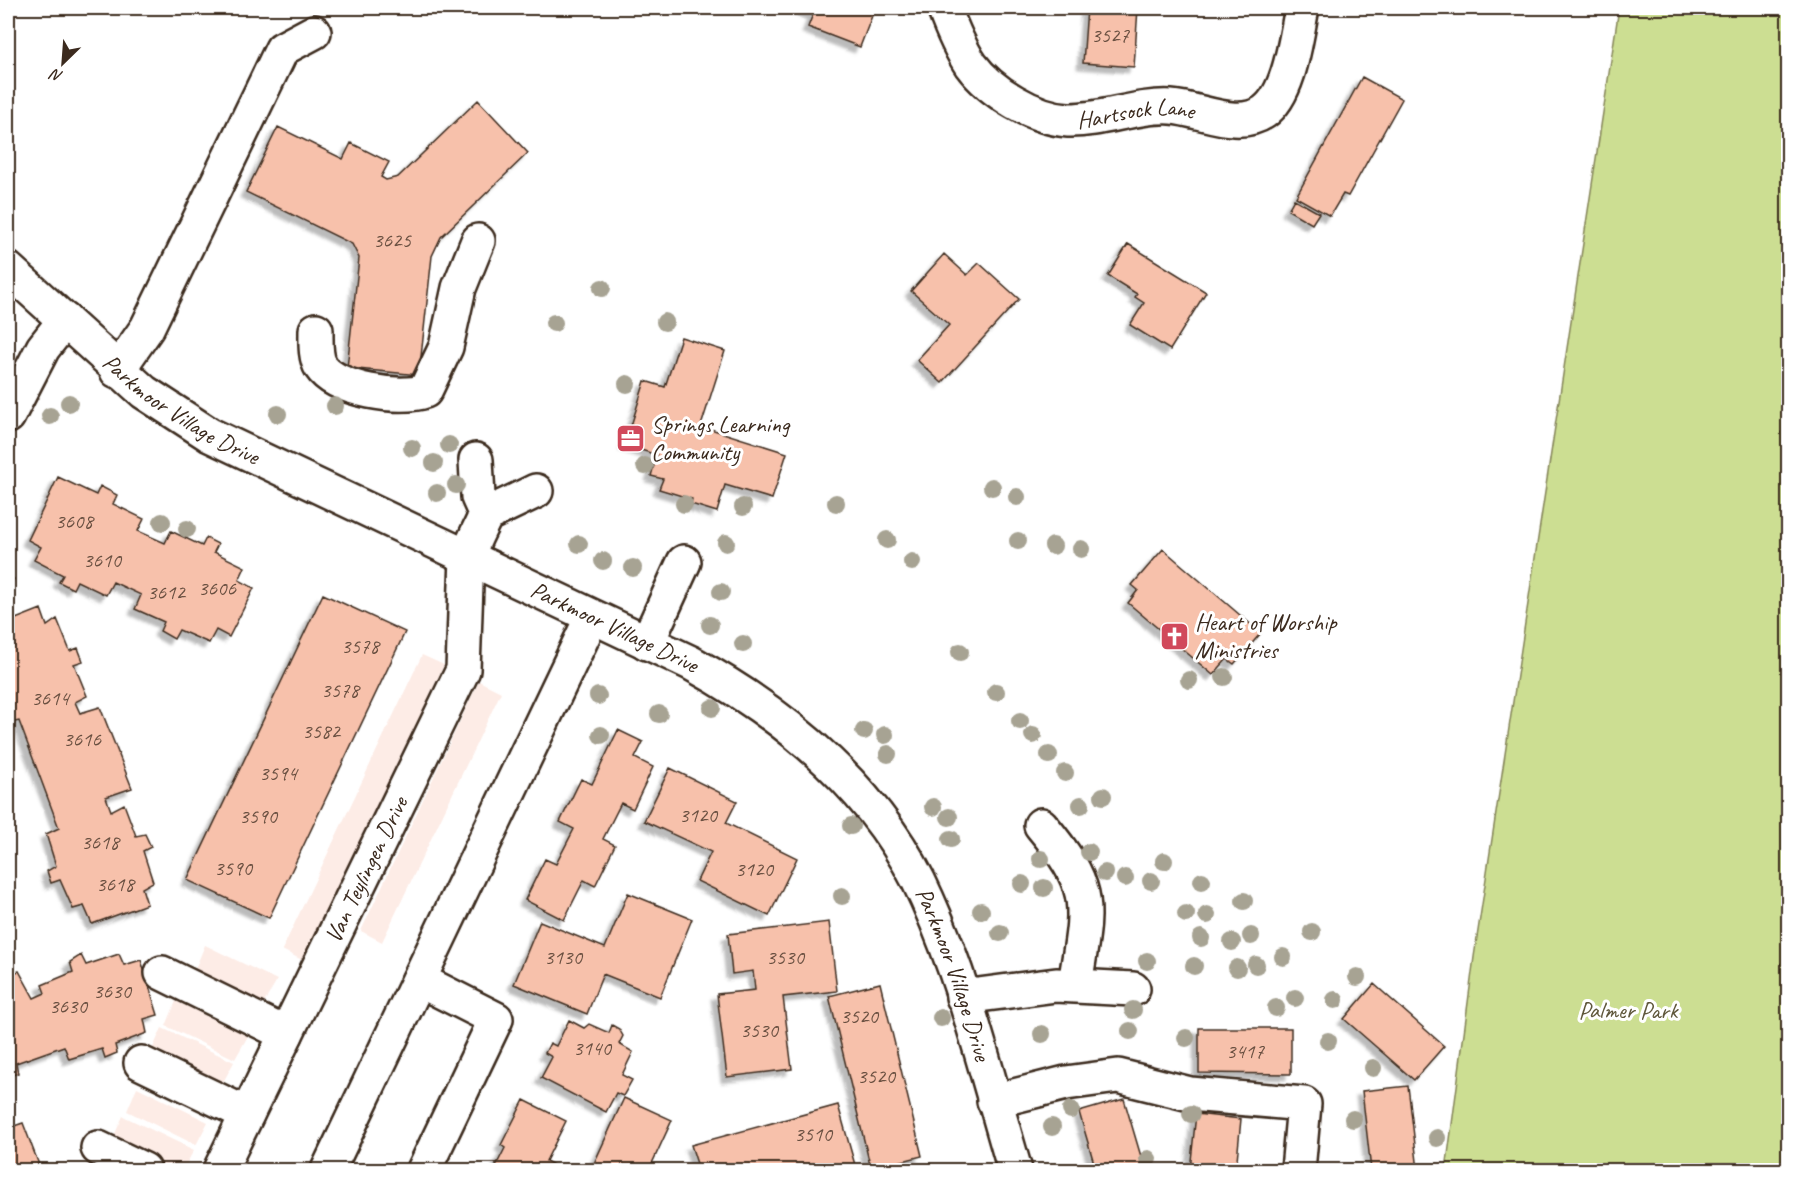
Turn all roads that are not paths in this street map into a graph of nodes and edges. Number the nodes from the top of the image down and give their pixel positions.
1 (944, 8) edge
2 (1302, 8) edge
3 (314, 32) dead end
4 (478, 241) dead end
5 (8, 269) edge
6 (65, 320) junction
7 (316, 330) dead end
8 (117, 370) junction
9 (8, 416) edge
10 (476, 460) dead end
11 (536, 492) dead end
12 (486, 515) junction
13 (467, 556) junction
14 (684, 562) dead end
15 (592, 617) junction
16 (648, 643) junction
17 (1041, 825) dead end
18 (162, 973) dead end
19 (419, 980) junction
20 (1075, 985) junction
21 (1133, 989) dead end
22 (963, 997) junction
23 (285, 1034) junction
24 (141, 1064) dead end
25 (994, 1101) junction
26 (247, 1114) junction
27 (98, 1148) dead end
28 (144, 1170) edge
29 (220, 1170) edge
30 (328, 1170) edge
31 (424, 1170) edge
32 (1015, 1170) edge
33 (1298, 1170) edge

1 - 2 street, Hartsock Lane
3 - 8 street
4 - 7 street
5 - 6 street, Parkmoor Village Drive
6 - 8 street, Parkmoor Village Drive
6 - 9 street
8 - 13 street, Parkmoor Village Drive
10 - 12 street
11 - 12 street
12 - 13 street
13 - 15 street, Parkmoor Village Drive
13 - 23 street, Van Teylingen Drive
14 - 16 street
15 - 16 street, Parkmoor Village Drive
15 - 19 street
16 - 22 street, Parkmoor Village Drive
17 - 20 street
18 - 23 street
19 - 30 street
19 - 31 street
20 - 21 street
20 - 22 street
22 - 25 street, Parkmoor Village Drive
23 - 26 street, Van Teylingen Drive
24 - 26 street
25 - 32 street, Parkmoor Village Drive
25 - 33 street
26 - 29 street, Van Teylingen Drive
27 - 28 street

